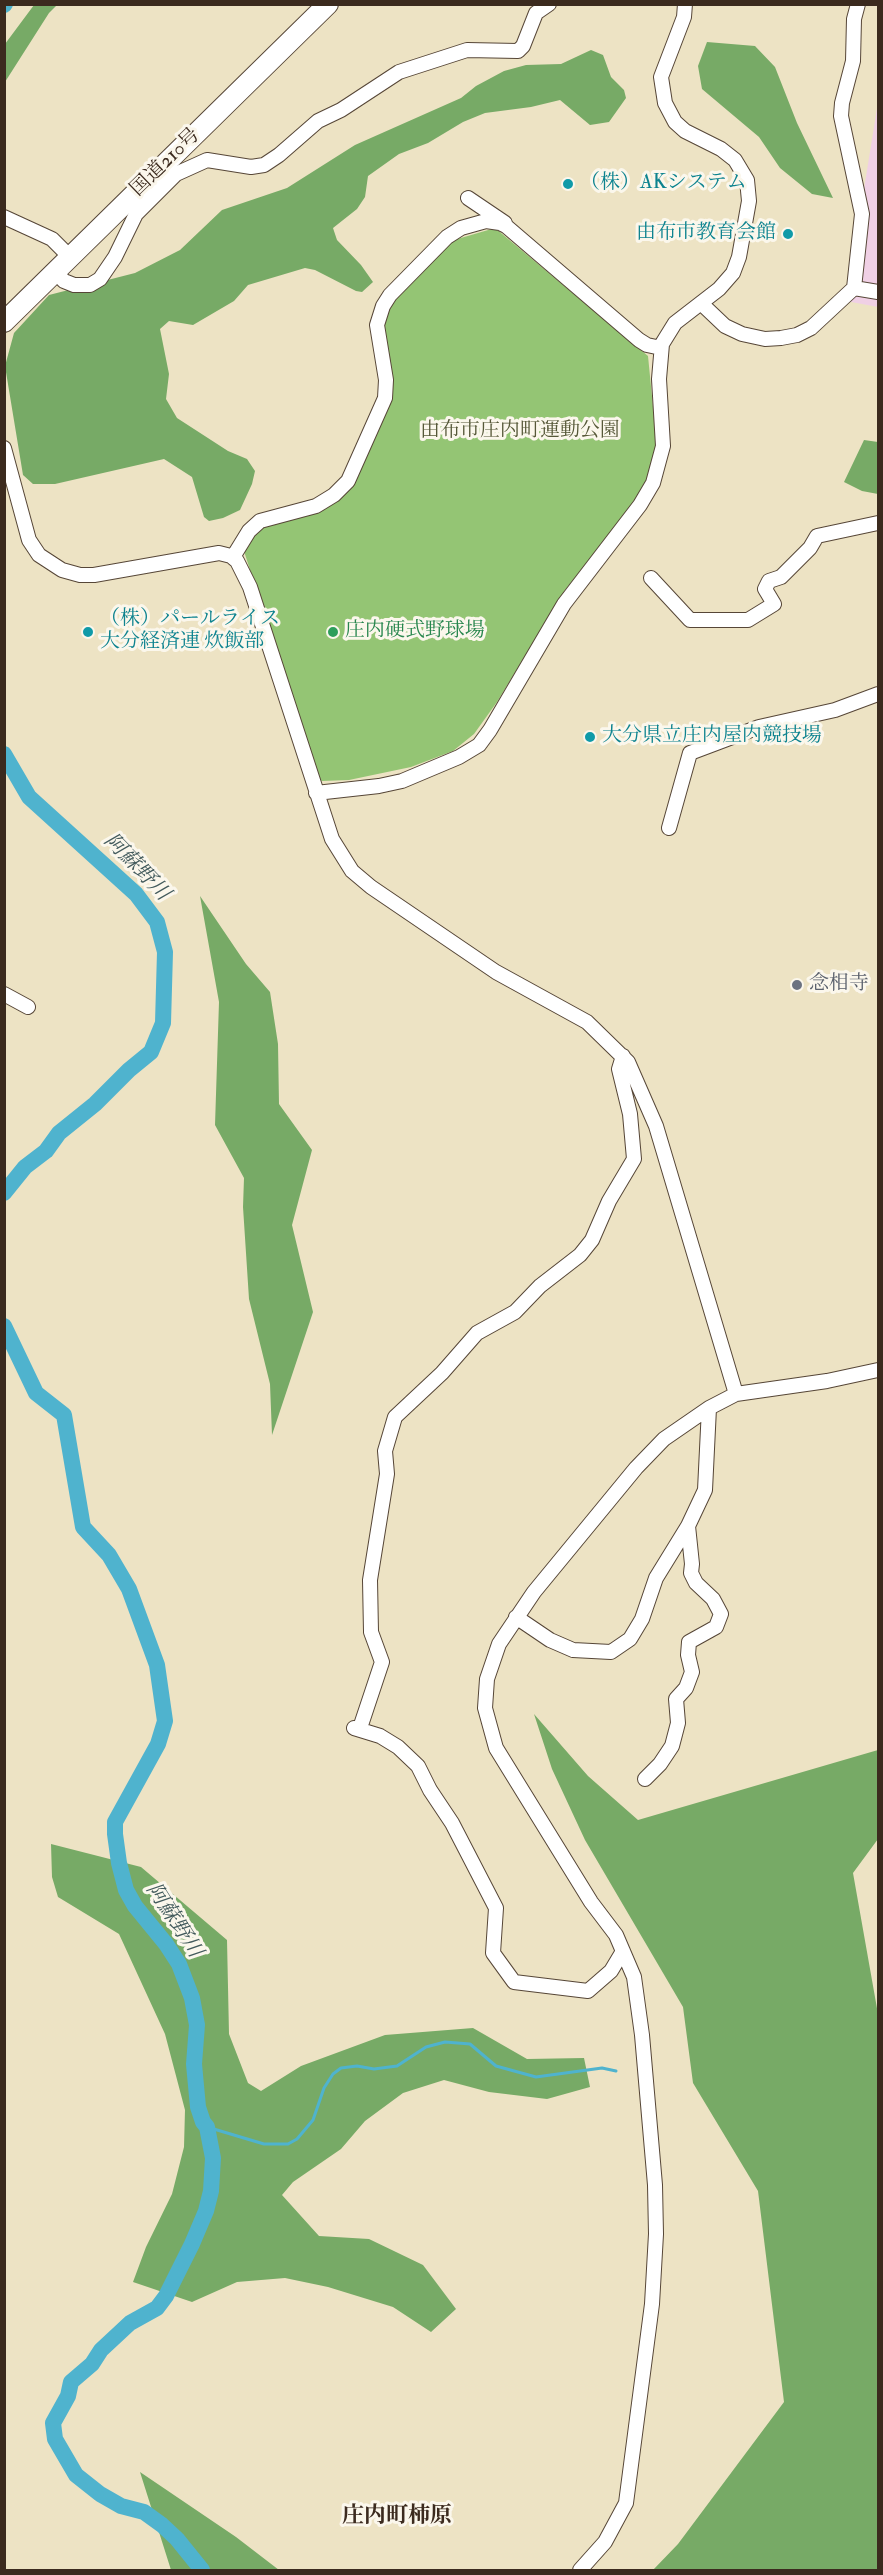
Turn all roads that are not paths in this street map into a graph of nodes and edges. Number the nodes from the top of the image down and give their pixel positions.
1 (328, 4) edge
2 (549, 4) edge
3 (685, 4) edge
4 (858, 4) edge
5 (468, 198) dead end
6 (4, 217) edge
7 (511, 229) junction
8 (70, 257) junction
9 (55, 272) junction
10 (854, 288) junction
11 (879, 292) edge
12 (705, 307) dead end
13 (4, 322) edge
14 (661, 348) junction
15 (4, 448) edge
16 (879, 523) edge
17 (233, 557) junction
18 (651, 578) dead end
19 (879, 694) edge
20 (316, 793) junction
21 (669, 828) dead end
22 (4, 993) edge
23 (28, 1007) dead end
24 (623, 1056) junction
25 (879, 1370) edge
26 (736, 1394) junction
27 (709, 1408) junction
28 (688, 1526) junction
29 (516, 1617) junction
30 (645, 1779) dead end
31 (623, 1951) junction
32 (580, 2571) edge

1 - 8 highway, 国道210号
2 - 9 street
3 - 14 street
4 - 10 street
5 - 7 street
6 - 8 street
7 - 14 street
7 - 17 street
8 - 9 highway, 国道210号
9 - 13 highway, 国道210号
10 - 11 street
10 - 12 street
14 - 20 street
15 - 17 street
16 - 18 street
17 - 20 street
19 - 21 street
20 - 24 street
22 - 23 street
24 - 26 street
24 - 31 street
25 - 26 street
26 - 27 street
27 - 28 street
27 - 29 street
28 - 29 street
28 - 30 street
29 - 31 street
31 - 32 street

